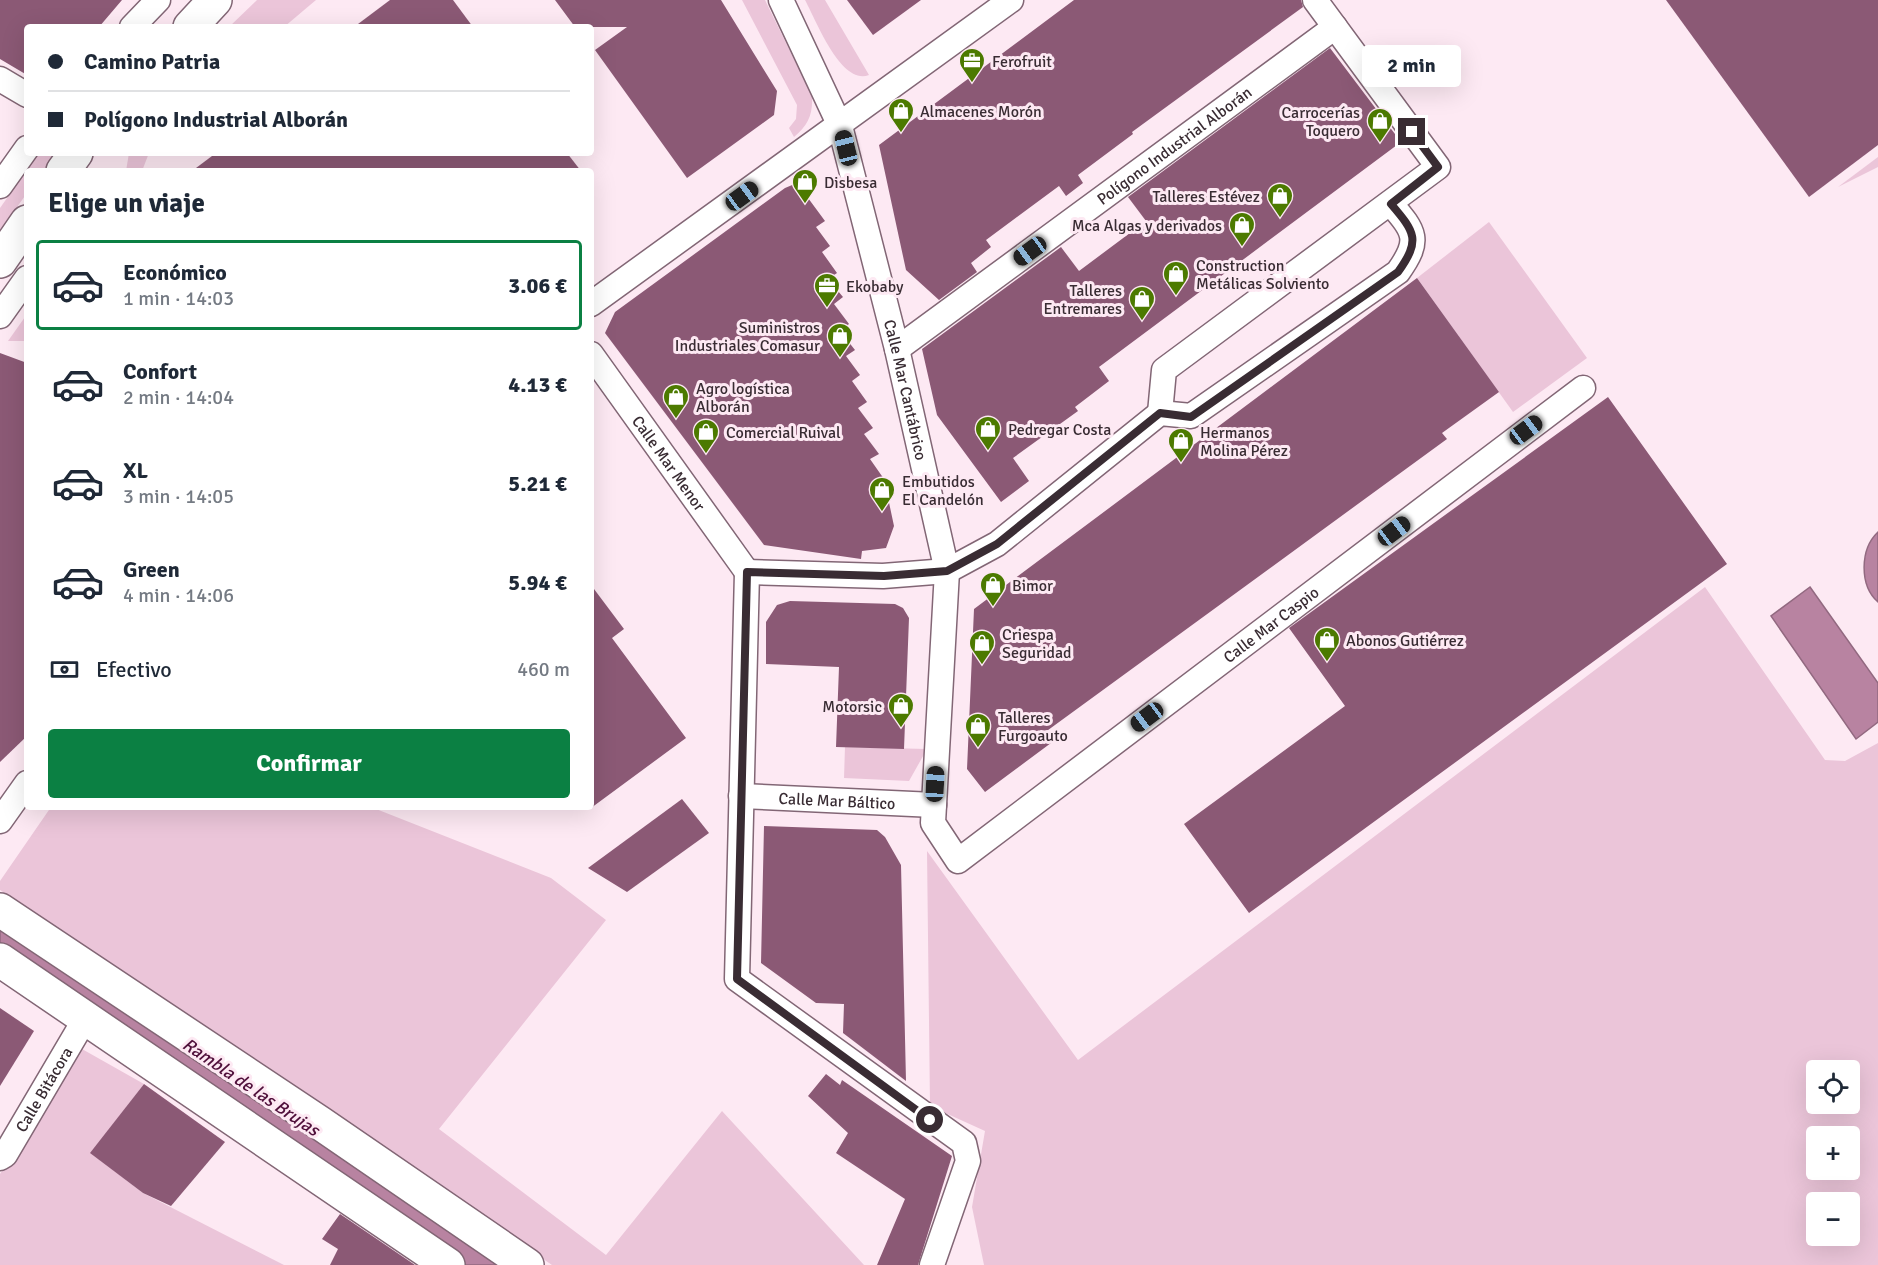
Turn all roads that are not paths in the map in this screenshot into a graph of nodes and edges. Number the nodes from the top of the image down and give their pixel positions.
1 (158, 0) edge
2 (215, 0) edge
3 (781, 0) edge
4 (1011, 0) edge
5 (1315, 0) edge
6 (135, 24) edge
7 (193, 24) edge
8 (1335, 27) junction
9 (0, 79) edge
10 (24, 93) edge
11 (840, 126) junction
12 (24, 152) edge
13 (0, 186) edge
14 (1391, 204) junction
15 (24, 226) edge
16 (0, 261) edge
17 (24, 282) edge
18 (594, 302) edge
19 (0, 316) edge
20 (897, 349) junction
21 (594, 358) edge
22 (1583, 387) dead end
23 (1160, 413) junction
24 (947, 571) junction
25 (747, 572) junction
26 (24, 787) edge
27 (741, 796) junction
28 (934, 806) junction
29 (0, 821) edge
30 (958, 861) joint
31 (0, 910) edge
32 (0, 960) edge
33 (85, 1018) junction
34 (0, 1158) edge
35 (448, 1265) edge
36 (527, 1265) edge
37 (932, 1265) edge

1 - 6 street
2 - 7 main road
3 - 11 street, Calle Mar Cantábrico
4 - 11 street
5 - 8 street
8 - 14 street
8 - 20 street, Polígono Industrial Alborán
9 - 10 street
11 - 18 street
11 - 20 street, Calle Mar Cantábrico
12 - 13 street
14 - 23 street
14 - 23 street
15 - 16 main road
17 - 19 street
20 - 24 street, Calle Mar Cantábrico
21 - 25 street, Calle Mar Menor
22 - 30 street, Calle Mar Caspio
23 - 24 street
24 - 25 street
24 - 28 street, Calle Mar Cantábrico
25 - 27 street
26 - 29 street
27 - 28 street, Calle Mar Báltico
27 - 37 street
28 - 30 street, Calle Mar Cantábrico
31 - 36 main road
32 - 33 main road
33 - 34 street, Calle Bitácora
33 - 35 main road

